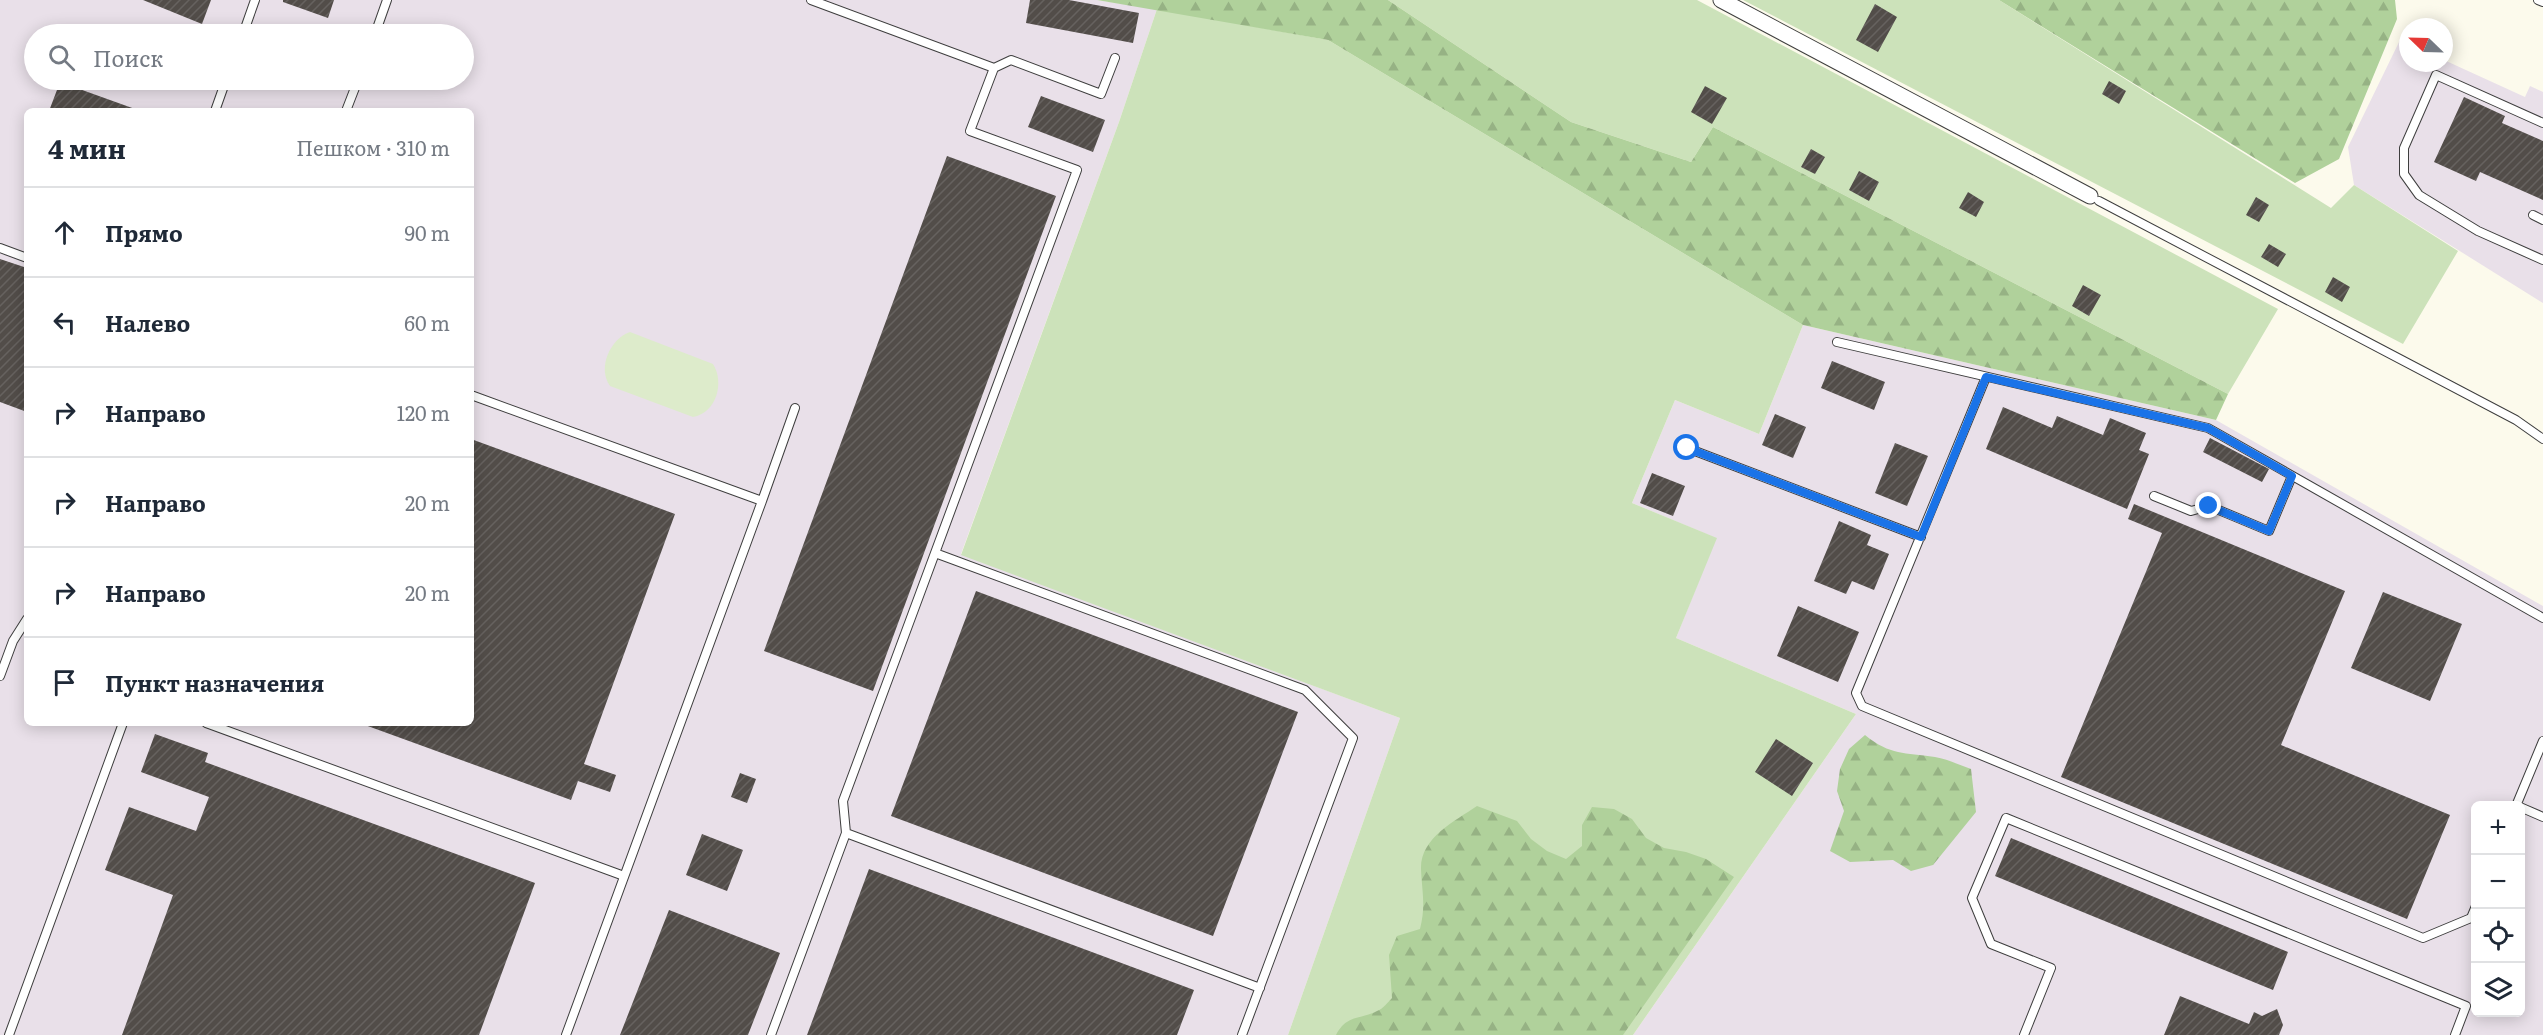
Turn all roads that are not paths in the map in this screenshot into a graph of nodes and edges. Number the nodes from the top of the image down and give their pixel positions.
1 (255, 0) edge
2 (387, 0) edge
3 (811, 0) edge
4 (1721, 0) edge
5 (2538, 0) edge
6 (2543, 2) edge
7 (247, 24) edge
8 (379, 24) edge
9 (1115, 58) dead end
10 (994, 68) junction
11 (222, 90) edge
12 (354, 90) edge
13 (216, 108) edge
14 (347, 108) edge
15 (2543, 123) edge
16 (2094, 199) joint
17 (2533, 215) dead end
18 (2543, 220) edge
19 (0, 248) edge
20 (24, 257) edge
21 (2543, 260) edge
22 (1837, 342) dead end
23 (1986, 377) junction
24 (474, 396) edge
25 (795, 408) dead end
26 (2543, 439) edge
27 (1687, 448) dead end
28 (2292, 476) junction
29 (2154, 496) dead end
30 (762, 501) junction
31 (1921, 537) junction
32 (935, 553) junction
33 (2543, 618) edge
34 (24, 623) edge
35 (0, 676) edge
36 (122, 726) edge
37 (214, 726) edge
38 (2543, 741) edge
39 (2520, 801) edge
40 (2525, 809) edge
41 (2543, 817) edge
42 (846, 833) junction
43 (624, 876) junction
44 (2474, 909) edge
45 (1260, 988) junction
46 (9, 1035) edge
47 (566, 1035) edge
48 (771, 1035) edge
49 (1242, 1035) edge
50 (2024, 1035) edge
51 (2455, 1035) edge

1 - 7 lane
2 - 8 lane
3 - 10 lane
4 - 16 street
5 - 6 lane
9 - 10 lane
10 - 32 lane
11 - 13 lane
12 - 14 lane
15 - 21 lane
16 - 26 lane
17 - 18 lane
19 - 20 lane
22 - 23 lane
23 - 28 lane
23 - 31 lane
24 - 30 lane
25 - 30 lane
27 - 31 lane
28 - 29 lane
28 - 33 lane
30 - 43 lane
31 - 44 lane
32 - 42 lane
32 - 45 lane
34 - 35 lane
36 - 46 lane
37 - 43 lane
38 - 39 lane
40 - 41 lane
42 - 45 lane
42 - 48 lane
43 - 47 lane
45 - 49 lane
50 - 51 lane

